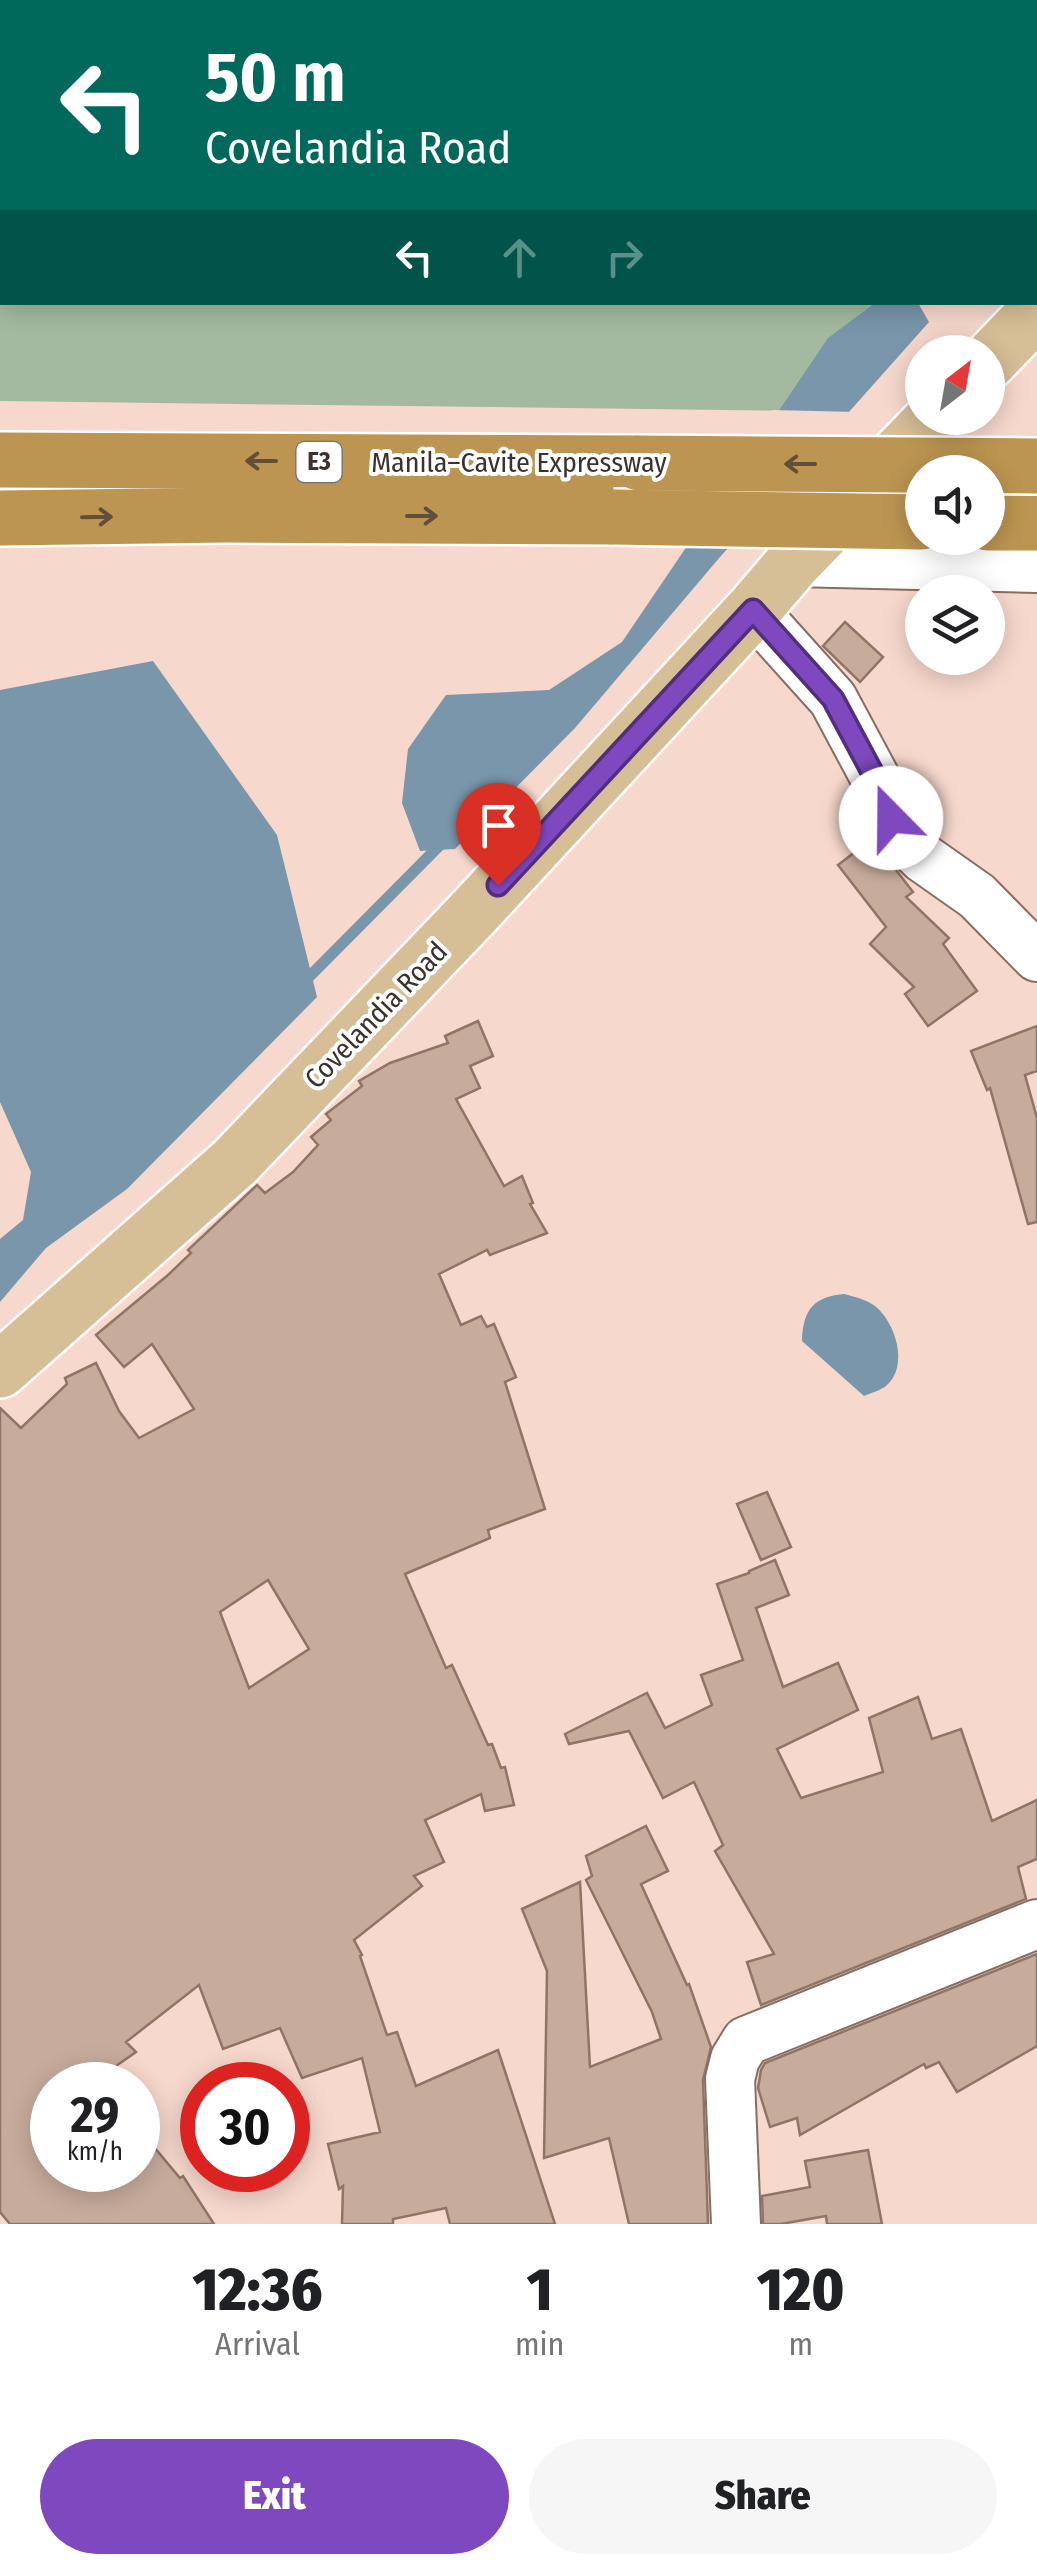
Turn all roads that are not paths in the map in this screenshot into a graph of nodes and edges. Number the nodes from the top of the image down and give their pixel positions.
1 (1031, 310) edge
2 (1005, 341) edge
3 (917, 435) edge
4 (0, 460) edge
5 (1037, 466) edge
6 (0, 518) edge
7 (905, 522) edge
8 (1005, 523) edge
9 (1037, 524) edge
10 (794, 562) junction
11 (1037, 568) edge
12 (753, 610) junction
13 (1037, 957) edge
14 (0, 1370) edge
15 (1037, 1924) edge
16 (736, 2224) edge

1 - 2 main road
3 - 10 main road, Covelandia Road
5 -> 4 highway, Manila–Cavite Expressway / E3, bridge
6 -> 7 highway, Manila–Cavite Expressway / E3, bridge
8 - 9 highway
10 - 11 street
10 - 12 main road, Covelandia Road
12 - 13 street
12 - 14 main road, Covelandia Road
15 - 16 street

